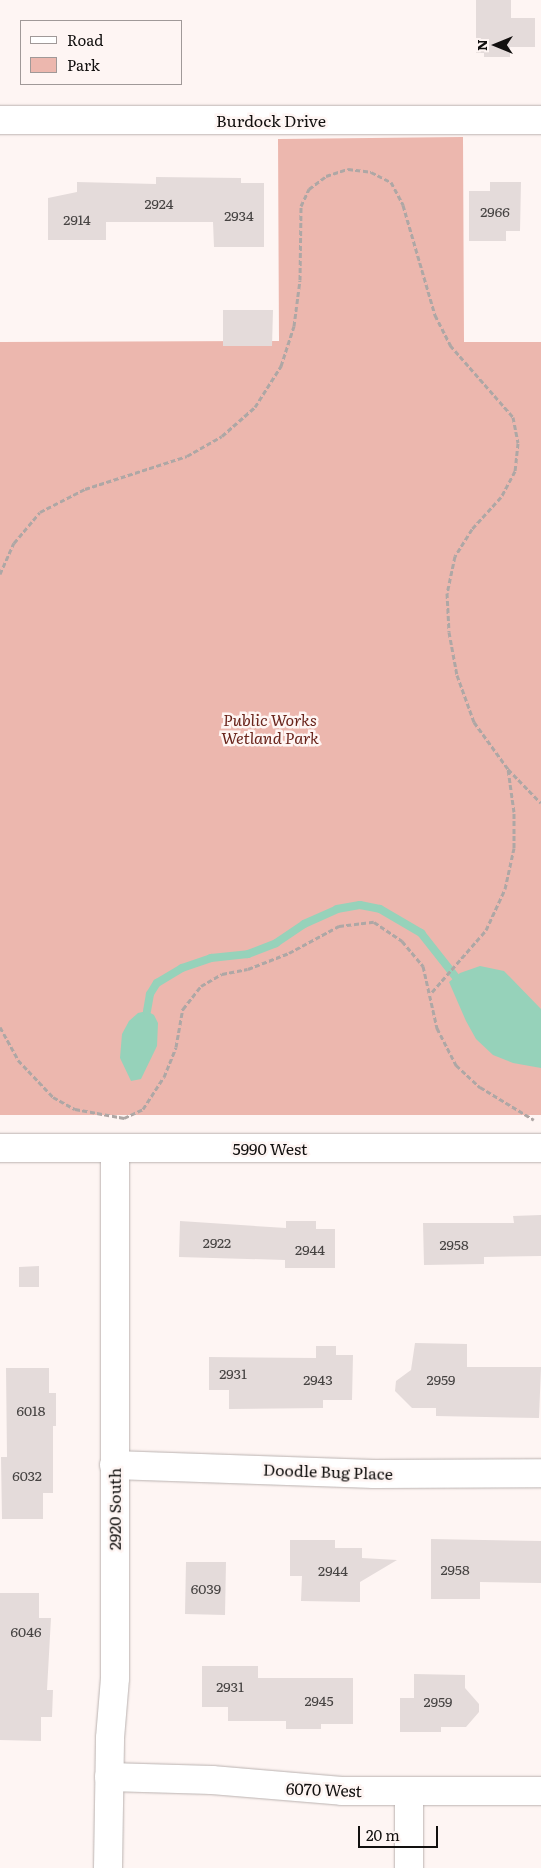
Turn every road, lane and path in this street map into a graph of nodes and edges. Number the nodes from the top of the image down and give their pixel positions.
1 (0, 120) edge
2 (541, 120) edge
3 (0, 574) edge
4 (508, 769) junction
5 (541, 803) edge
6 (431, 993) junction
7 (0, 1027) edge
8 (535, 1120) dead end
9 (0, 1148) edge
10 (541, 1148) edge
11 (115, 1149) junction
12 (114, 1465) junction
13 (541, 1473) edge
14 (108, 1776) junction
15 (409, 1791) junction
16 (541, 1791) edge
17 (108, 1868) edge
18 (409, 1868) edge

1 - 2 street, Burdock Drive
3 - 4 path
4 - 5 path
4 - 6 path
6 - 7 path
6 - 8 path
9 - 11 street, 5990 West
10 - 11 street, 5990 West
11 - 12 street, 2920 South
12 - 13 street, Doodle Bug Place
12 - 14 street, 2920 South
14 - 15 street, 6070 West
14 - 17 street, 2920 South
15 - 16 street, 6070 West
15 - 18 street

